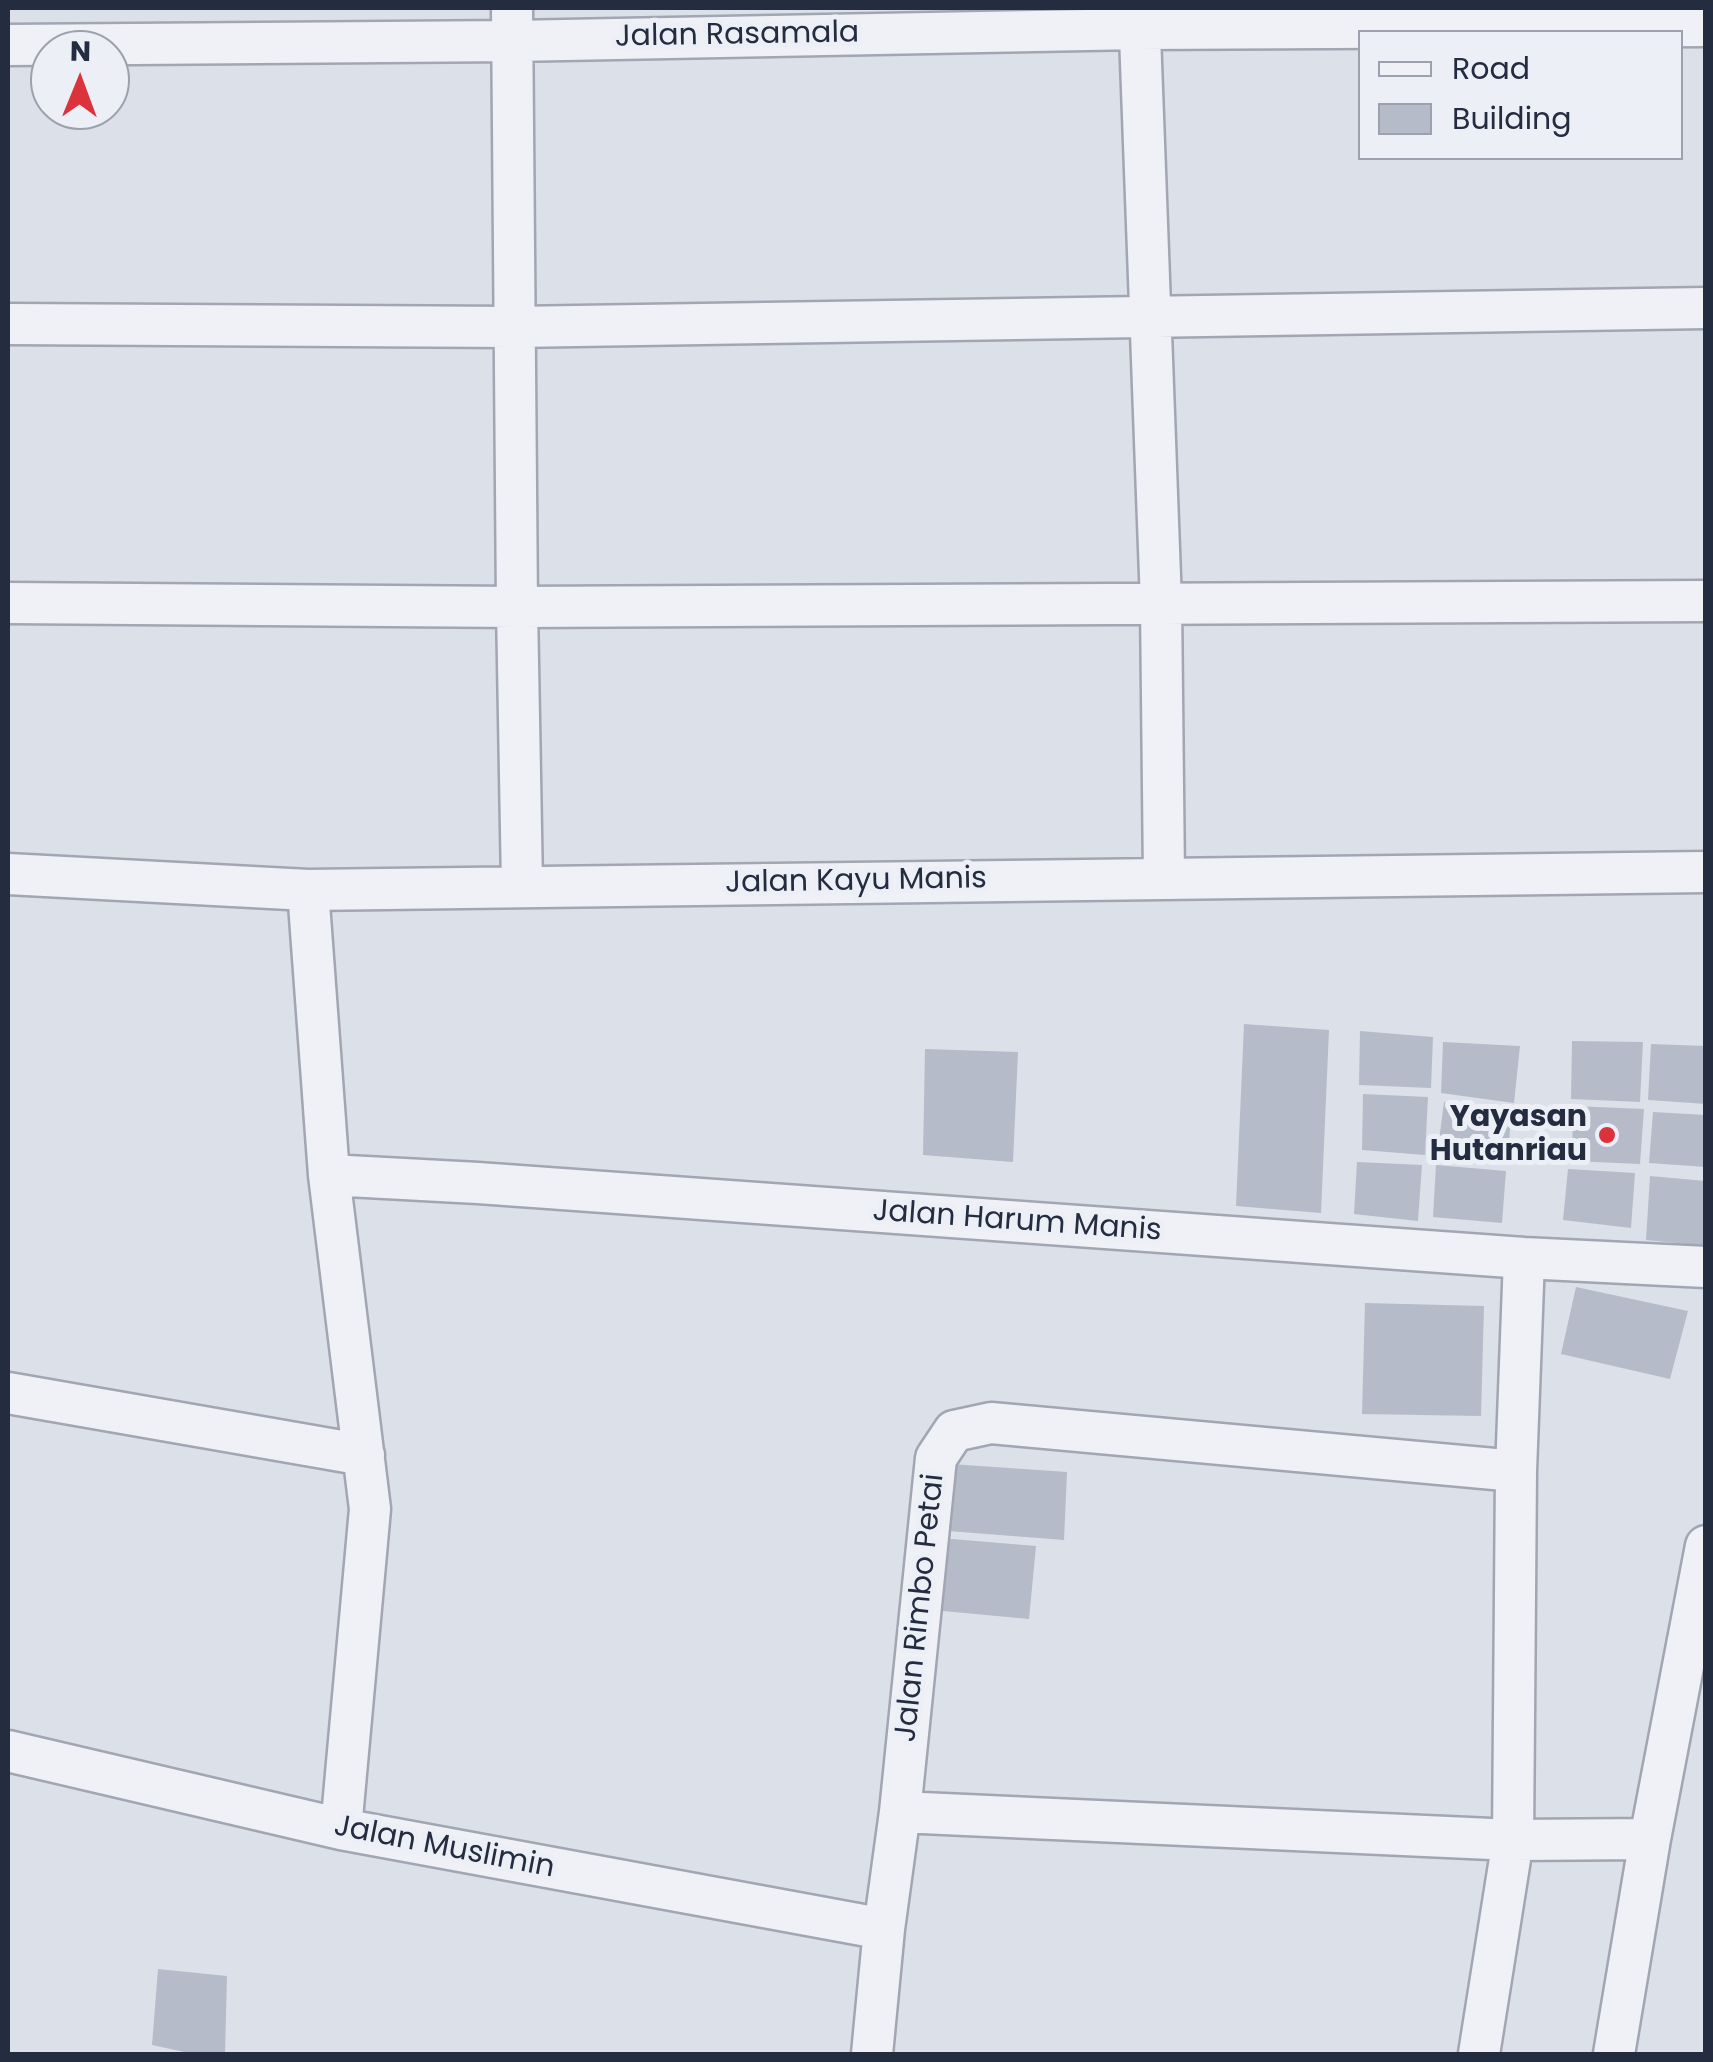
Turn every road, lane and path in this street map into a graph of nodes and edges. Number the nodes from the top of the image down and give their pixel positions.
1 (1139, 18) edge
2 (512, 24) edge
3 (1706, 26) edge
4 (8, 45) edge
5 (1706, 308) edge
6 (1149, 317) junction
7 (8, 324) edge
8 (514, 328) junction
9 (1706, 601) edge
10 (8, 602) edge
11 (1161, 603) junction
12 (516, 607) junction
13 (1706, 872) edge
14 (8, 874) edge
15 (1164, 879) junction
16 (522, 886) junction
17 (308, 890) junction
18 (329, 1175) junction
19 (1524, 1258) junction
20 (1706, 1267) edge
21 (8, 1393) edge
22 (364, 1455) junction
23 (1516, 1471) junction
24 (1706, 1546) edge
25 (8, 1751) edge
26 (900, 1812) junction
27 (342, 1829) junction
28 (1650, 1839) junction
29 (1513, 1840) junction
30 (884, 1929) junction
31 (872, 2054) edge
32 (1479, 2054) edge
33 (1614, 2054) edge

1 - 2 street, Jalan Rasamala
1 - 3 street, Jalan Rasamala
1 - 6 street
2 - 4 street, Jalan Rasamala
2 - 8 street
5 - 6 street
6 - 8 street
6 - 11 street
7 - 8 street
8 - 12 street
9 - 11 street
10 - 12 street
11 - 12 street
11 - 15 street
12 - 16 street
13 - 15 street, Jalan Kayu Manis
14 - 17 street, Jalan Kayu Manis
15 - 16 street, Jalan Kayu Manis
16 - 17 street, Jalan Kayu Manis
17 - 18 street
18 - 19 street, Jalan Harum Manis
18 - 22 street
19 - 20 street, Jalan Harum Manis
19 - 23 street
21 - 22 street
22 - 27 street
23 - 26 street, Jalan Rimbo Petai
23 - 29 street
24 - 28 street
25 - 27 street, Jalan Muslimin
26 - 29 street
26 - 30 street, Jalan Rimbo Petai
27 - 30 street, Jalan Muslimin
28 - 29 street
28 - 33 street
29 - 32 street
30 - 31 street, Jalan Rimbo Petai

